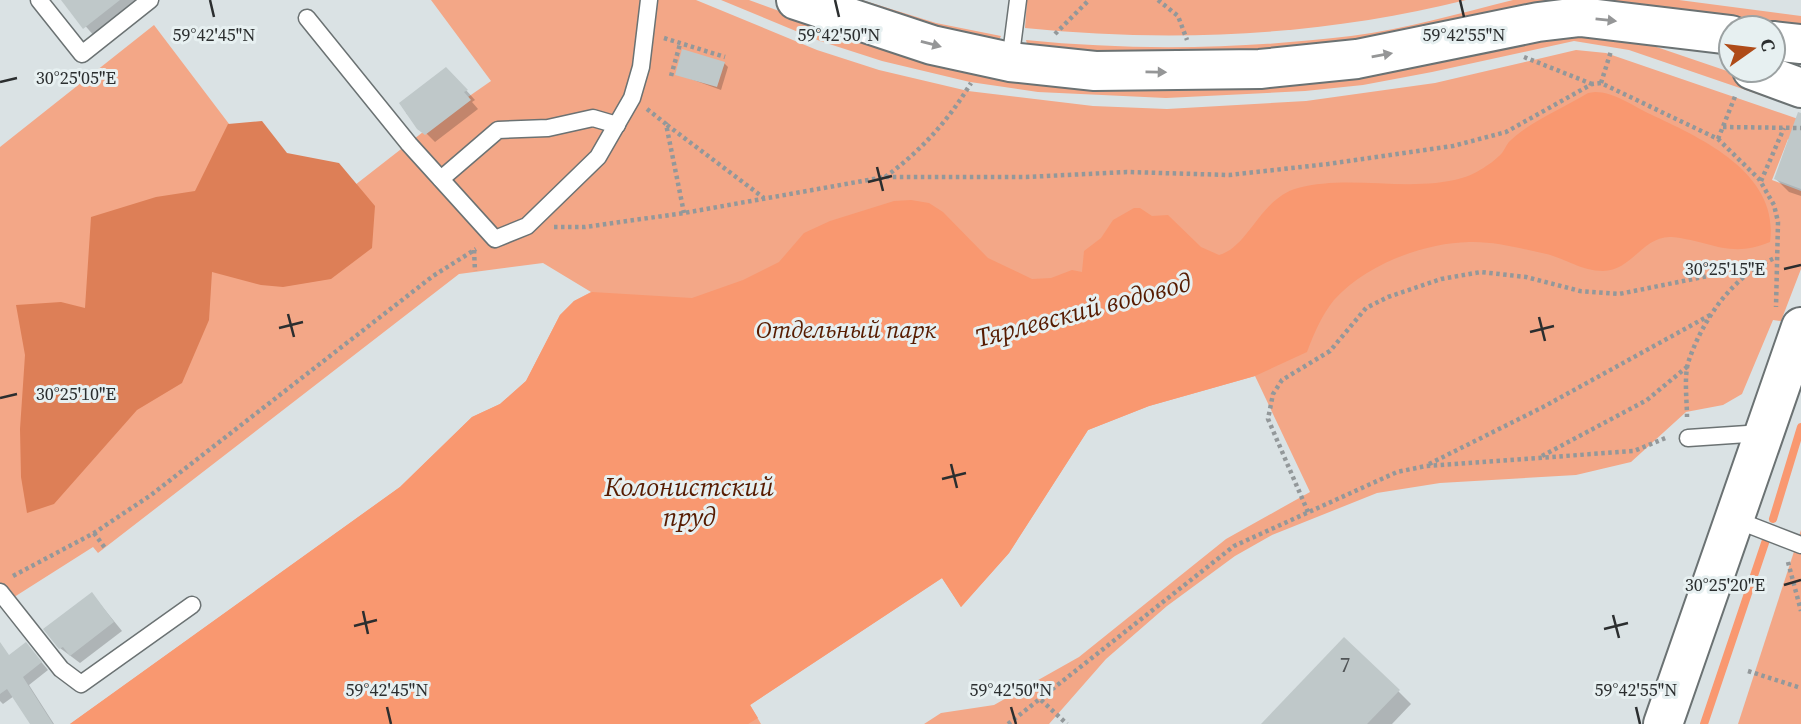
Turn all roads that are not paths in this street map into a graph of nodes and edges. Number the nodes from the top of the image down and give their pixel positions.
1 (39, 0) edge
2 (150, 0) edge
3 (649, 0) edge
4 (796, 0) edge
5 (1018, 0) edge
6 (307, 18) dead end
7 (1658, 27) junction
8 (1717, 33) edge
9 (1010, 62) junction
10 (1717, 62) edge
11 (1782, 84) edge
12 (1801, 88) edge
13 (617, 125) junction
14 (441, 179) junction
15 (1788, 320) edge
16 (1764, 433) junction
17 (1688, 438) road end
18 (1734, 519) junction
19 (1801, 545) edge
20 (4, 585) edge
21 (192, 605) dead end
22 (1663, 724) edge

1 - 2 lane
3 - 13 lane
4 -> 9 street
5 - 9 lane
6 - 14 lane
7 - 8 street
9 -> 7 street
7 - 10 street
11 - 12 street
13 - 14 lane
13 - 14 lane
15 - 16 street
16 - 17 lane
16 - 18 street
18 - 19 lane
18 - 22 street
20 - 21 lane

